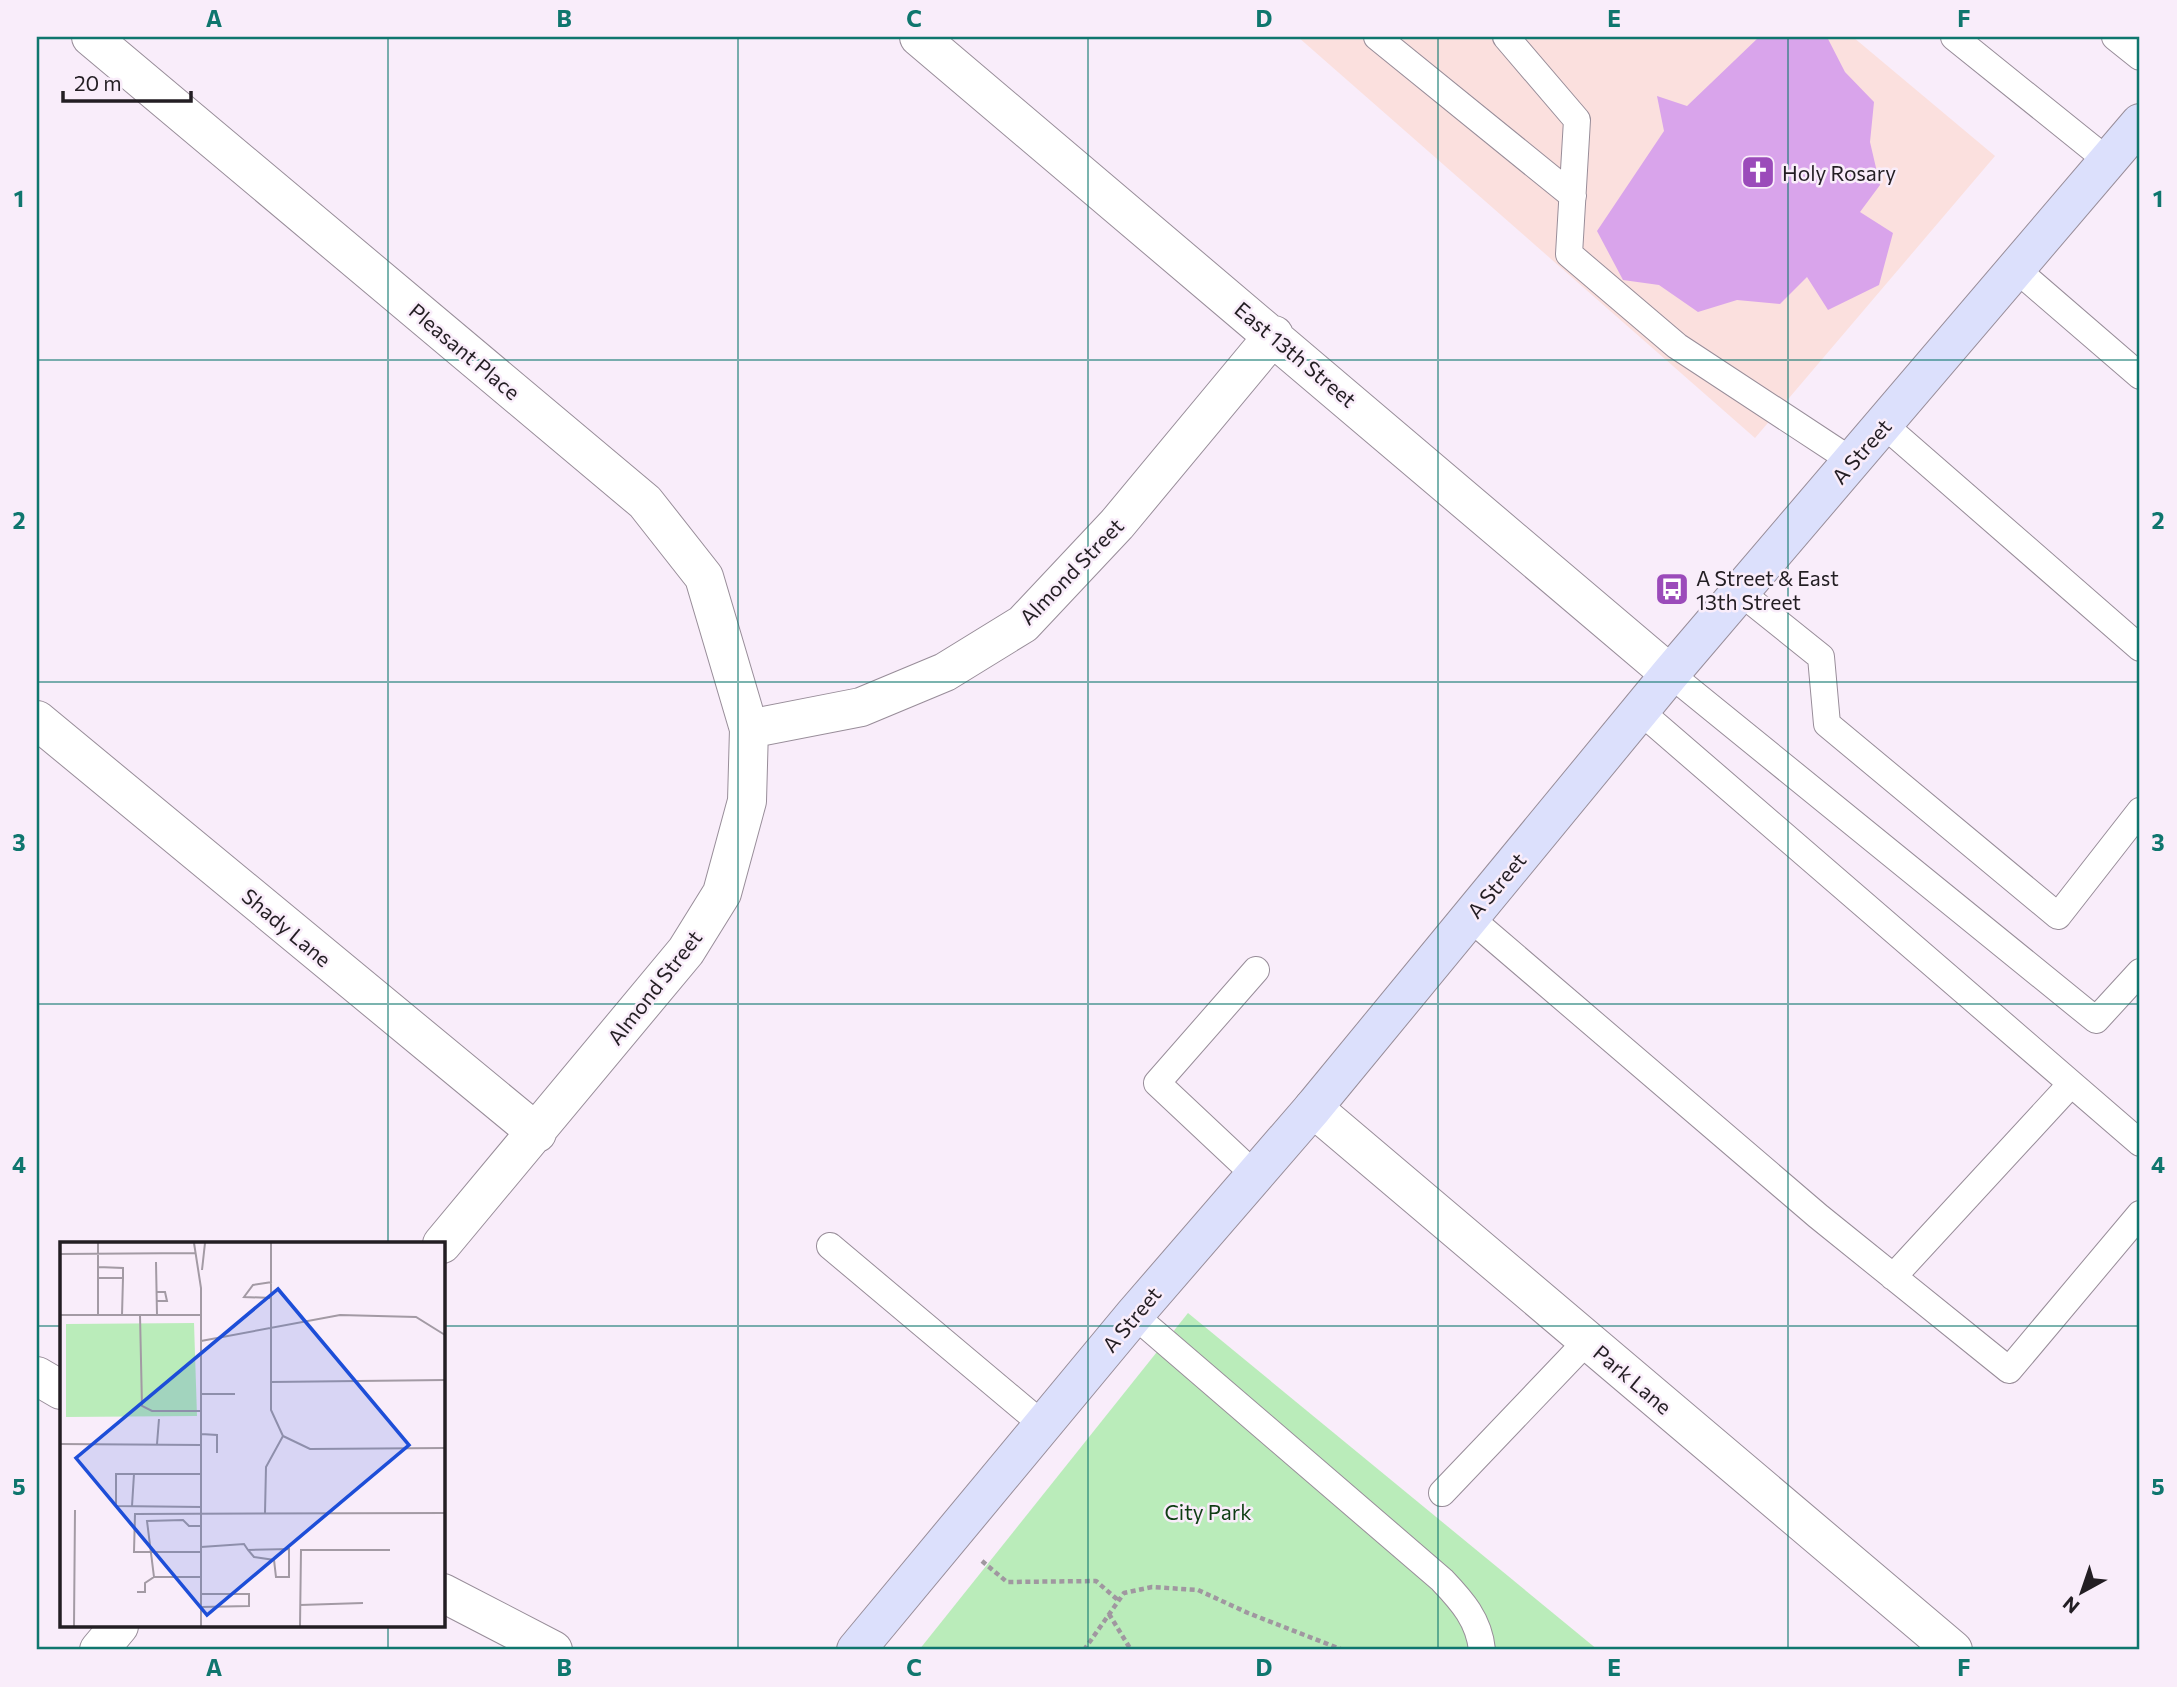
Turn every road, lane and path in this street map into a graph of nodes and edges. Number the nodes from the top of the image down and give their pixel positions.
1 (91, 37) edge
2 (919, 37) edge
3 (1377, 37) edge
4 (1506, 37) edge
5 (1954, 37) edge
6 (2115, 37) edge
7 (2140, 57) edge
8 (2140, 123) edge
9 (2108, 161) junction
10 (1573, 196) junction
11 (2016, 269) junction
12 (1274, 335) junction
13 (2140, 376) edge
14 (1883, 424) junction
15 (1852, 461) junction
16 (1740, 592) junction
17 (2140, 648) edge
18 (1671, 674) junction
19 (1640, 711) junction
20 (37, 720) edge
21 (749, 729) junction
22 (2140, 811) edge
23 (1469, 918) junction
24 (1256, 970) dead end
25 (2140, 972) edge
26 (2071, 1084) junction
27 (1313, 1108) junction
28 (537, 1133) junction
29 (2140, 1143) edge
30 (1255, 1175) junction
31 (2140, 1214) edge
32 (444, 1242) edge
33 (830, 1247) dead end
34 (1894, 1277) junction
35 (1134, 1315) junction
36 (1588, 1340) junction
37 (37, 1376) edge
38 (60, 1389) edge
39 (1043, 1425) junction
40 (1442, 1493) dead end
41 (951, 1536) junction
42 (444, 1593) edge
43 (1119, 1601) junction
44 (1109, 1614) junction
45 (117, 1628) edge
46 (99, 1650) edge
47 (553, 1650) edge
48 (856, 1650) edge
49 (1084, 1650) edge
50 (1131, 1650) edge
51 (1343, 1650) edge
52 (1482, 1650) edge
53 (1953, 1650) edge

1 - 21 street, Pleasant Place
2 - 12 street, East 13th Street
3 - 10 lane
4 - 10 lane
5 - 9 lane
6 - 7 lane
8 - 9 main road, A Street
9 - 11 main road, A Street
10 - 15 lane
11 - 13 lane
11 - 14 main road, A Street
12 - 18 street, East 13th Street
12 - 21 street, Almond Street
14 - 15 main road, A Street
14 - 17 lane
15 - 16 main road, A Street
16 - 18 main road, A Street
16 - 22 lane
18 - 19 main road, A Street
18 - 25 lane
19 - 23 main road, A Street
19 - 26 lane
20 - 28 street, Shady Lane
21 - 28 street, Almond Street
23 - 27 main road, A Street
23 - 34 lane
24 - 30 lane
26 - 29 lane
26 - 34 lane
27 - 30 main road, A Street
27 - 36 street, Park Lane
28 - 32 street, Almond Street
30 - 35 main road, A Street
31 - 34 lane
33 - 39 lane
35 - 39 main road, A Street
35 - 52 lane
36 - 40 lane
36 - 53 street, Park Lane
37 - 38 street
39 - 41 main road, A Street
41 - 43 path
41 - 48 main road, A Street
42 - 47 street
43 - 44 path
43 - 51 path
44 - 49 path
44 - 50 path
45 - 46 street

